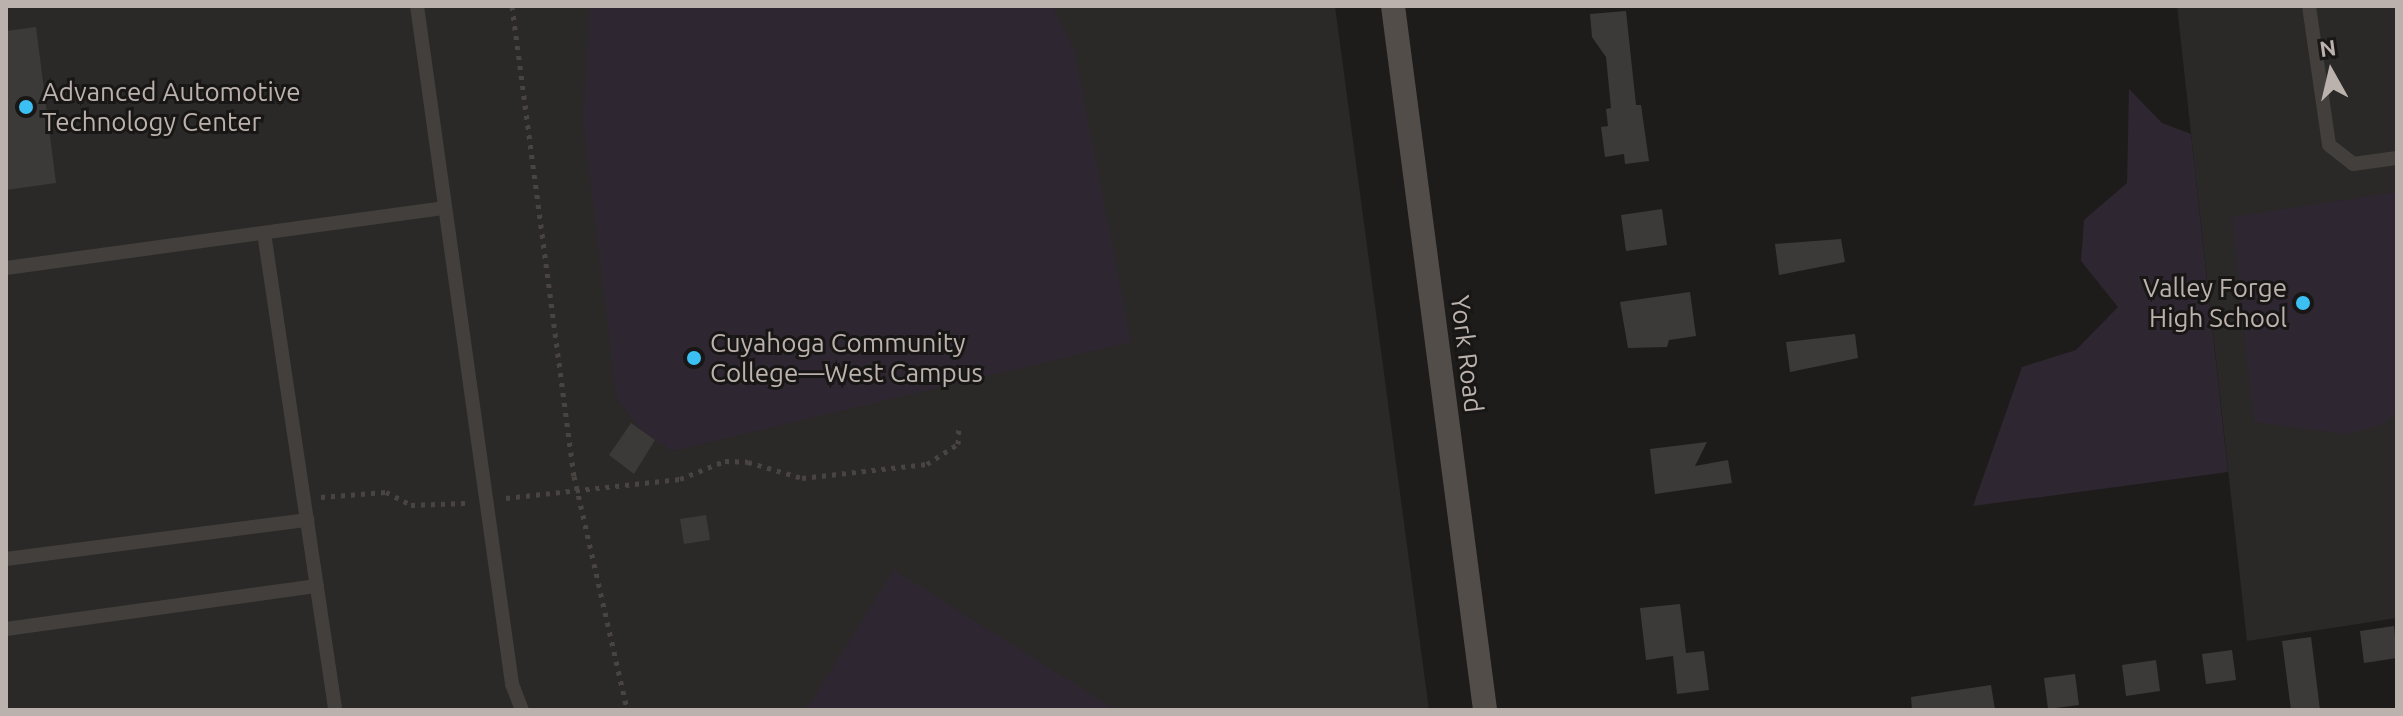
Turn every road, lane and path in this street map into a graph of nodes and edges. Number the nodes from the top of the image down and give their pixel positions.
1 (417, 6) edge
2 (512, 6) edge
3 (1393, 6) edge
4 (2309, 6) edge
5 (2397, 158) edge
6 (445, 208) junction
7 (264, 233) junction
8 (6, 268) edge
9 (959, 426) dead end
10 (576, 491) junction
11 (349, 493) dead end
12 (505, 498) dead end
13 (466, 503) dead end
14 (307, 520) junction
15 (6, 559) edge
16 (317, 586) junction
17 (6, 629) edge
18 (335, 710) edge
19 (522, 710) edge
20 (627, 710) edge
21 (1485, 710) edge

1 - 6 lane
2 - 10 path
3 - 21 main road, York Road
4 - 5 lane
6 - 7 lane
6 - 19 lane
7 - 8 lane
7 - 14 lane
9 - 10 path
10 - 12 path
10 - 20 path
11 - 13 path
14 - 15 lane
14 - 16 lane
16 - 17 lane
16 - 18 lane

